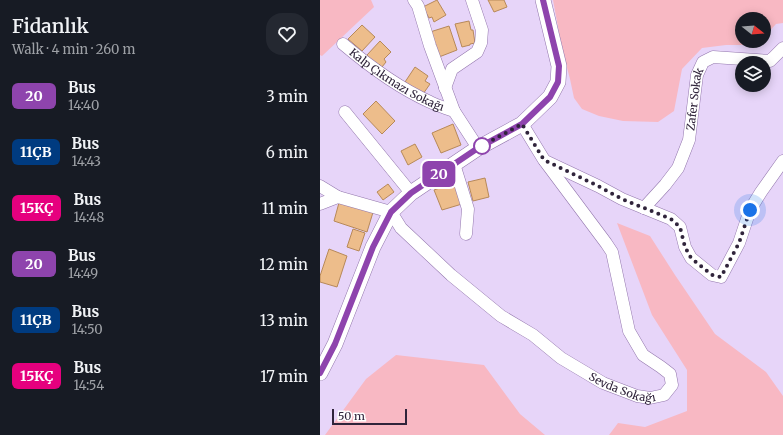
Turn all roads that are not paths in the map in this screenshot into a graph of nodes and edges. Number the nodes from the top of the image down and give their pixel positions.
1 (414, 0) edge
2 (472, 0) edge
3 (543, 0) edge
4 (343, 44) dead end
5 (782, 51) edge
6 (445, 88) junction
7 (454, 111) junction
8 (346, 112) dead end
9 (522, 124) junction
10 (478, 148) junction
11 (544, 160) junction
12 (783, 161) edge
13 (454, 164) junction
14 (320, 186) edge
15 (411, 193) junction
16 (338, 197) junction
17 (320, 204) edge
18 (644, 208) junction
19 (391, 212) junction
20 (466, 234) dead end
21 (320, 373) edge

1 - 6 street
2 - 6 street
3 - 9 main road
4 - 7 street, Kalp Çıkmazı Sokaḡı
5 - 18 street, Zafer Sokak
6 - 7 street
7 - 10 street
8 - 15 street
9 - 10 main road
9 - 11 street, Sevda Sokağı
10 - 13 main road
11 - 18 street
11 - 19 street, Sevda Sokağı
12 - 18 street
13 - 15 main road
13 - 20 street
14 - 16 street
15 - 19 main road
16 - 17 street
16 - 19 street
19 - 21 main road

